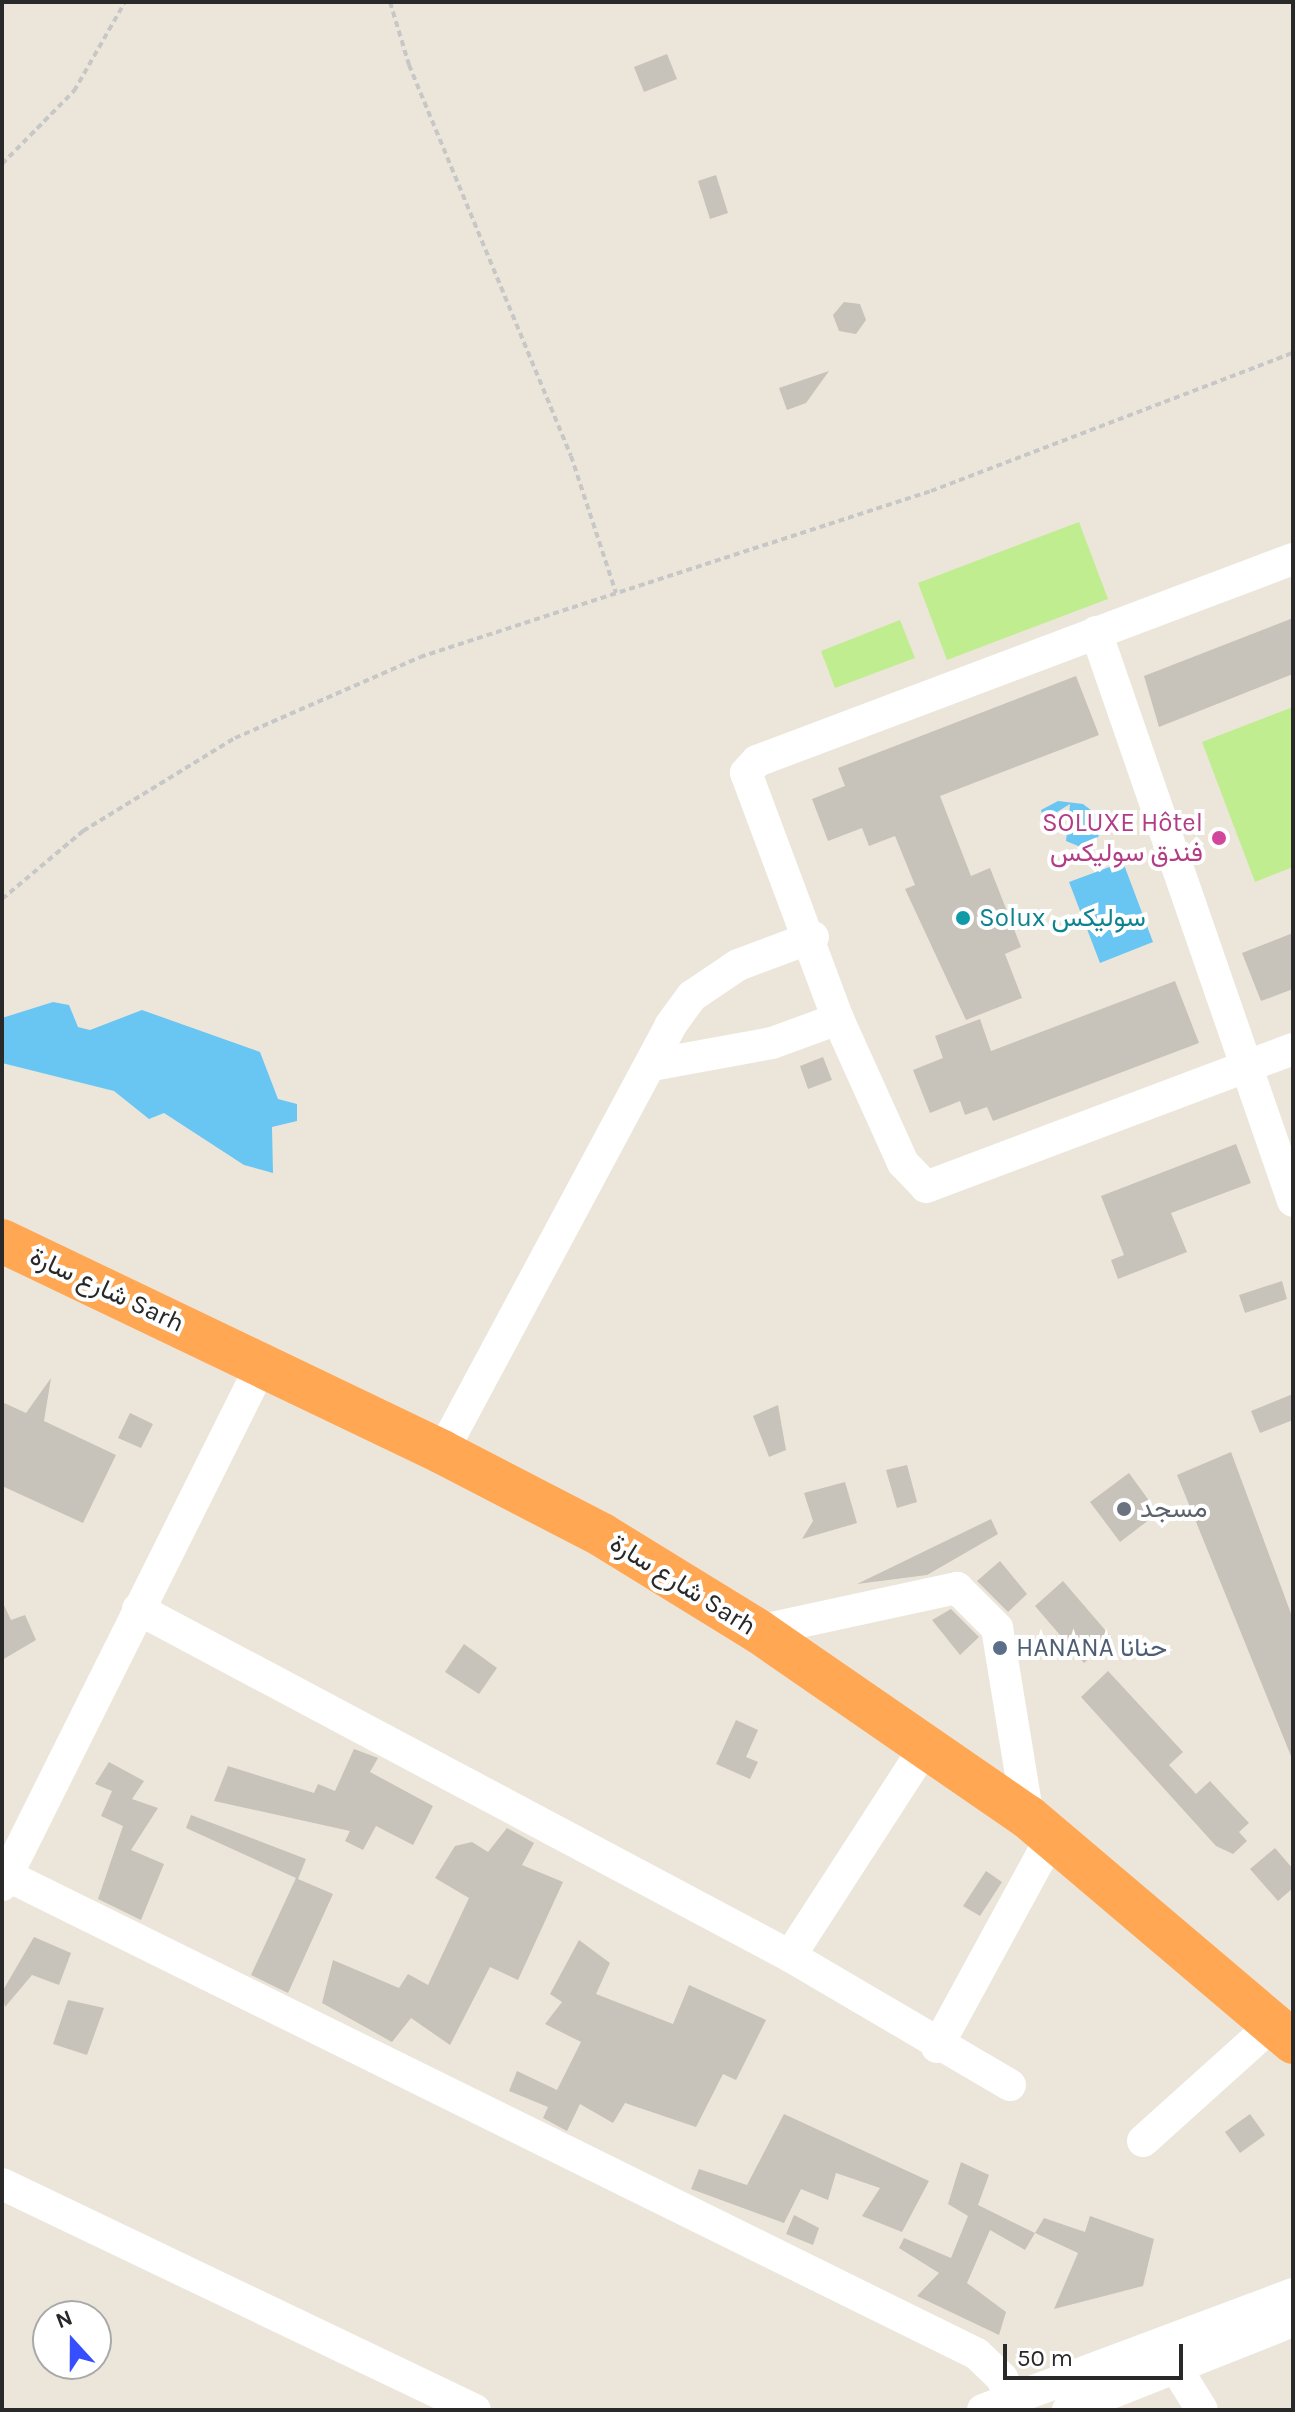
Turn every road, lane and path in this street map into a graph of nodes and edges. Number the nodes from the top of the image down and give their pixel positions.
1 (125, 2) edge
2 (390, 2) edge
3 (2, 164) edge
4 (1293, 353) edge
5 (1293, 559) edge
6 (616, 593) junction
7 (1096, 632) junction
8 (2, 899) edge
9 (813, 937) junction
10 (838, 1019) junction
11 (1293, 1049) edge
12 (652, 1065) junction
13 (1248, 1067) junction
14 (1293, 1201) edge
15 (2, 1241) edge
16 (2, 1271) edge
17 (251, 1386) junction
18 (442, 1452) junction
19 (138, 1609) junction
20 (758, 1631) junction
21 (917, 1760) junction
22 (1036, 1834) junction
23 (3, 1879) edge
24 (790, 1956) junction
25 (1283, 2046) edge
26 (937, 2047) junction
27 (1010, 2085) dead end
28 (1143, 2141) dead end
29 (2, 2184) edge
30 (1293, 2294) edge
31 (1293, 2321) edge
32 (1176, 2368) junction
33 (1003, 2406) edge
34 (475, 2410) edge
35 (1068, 2410) edge
36 (1202, 2410) edge

1 - 3 path
2 - 6 path
4 - 6 path
5 - 7 street
6 - 8 path
7 - 9 street
7 - 13 street
9 - 10 street
9 - 12 street
10 - 12 street
10 - 13 street
11 - 13 street
12 - 18 street
13 - 14 street
15 - 18 highway, شارع سارة Sarh
16 - 17 highway, شارع سارة Sarh
17 - 19 street
17 - 21 highway, شارع سارة Sarh
18 - 20 highway, شارع سارة Sarh
19 - 23 street
19 - 24 street
20 - 22 highway, شارع سارة Sarh
20 - 22 street
21 - 22 highway, شارع سارة Sarh
21 - 24 street
22 - 25 highway, شارع سارة Sarh
22 - 26 street
23 - 33 street
24 - 26 street
25 - 28 street
26 - 27 street
29 - 34 street
30 - 33 street
31 - 32 street
32 - 35 street
32 - 36 street

